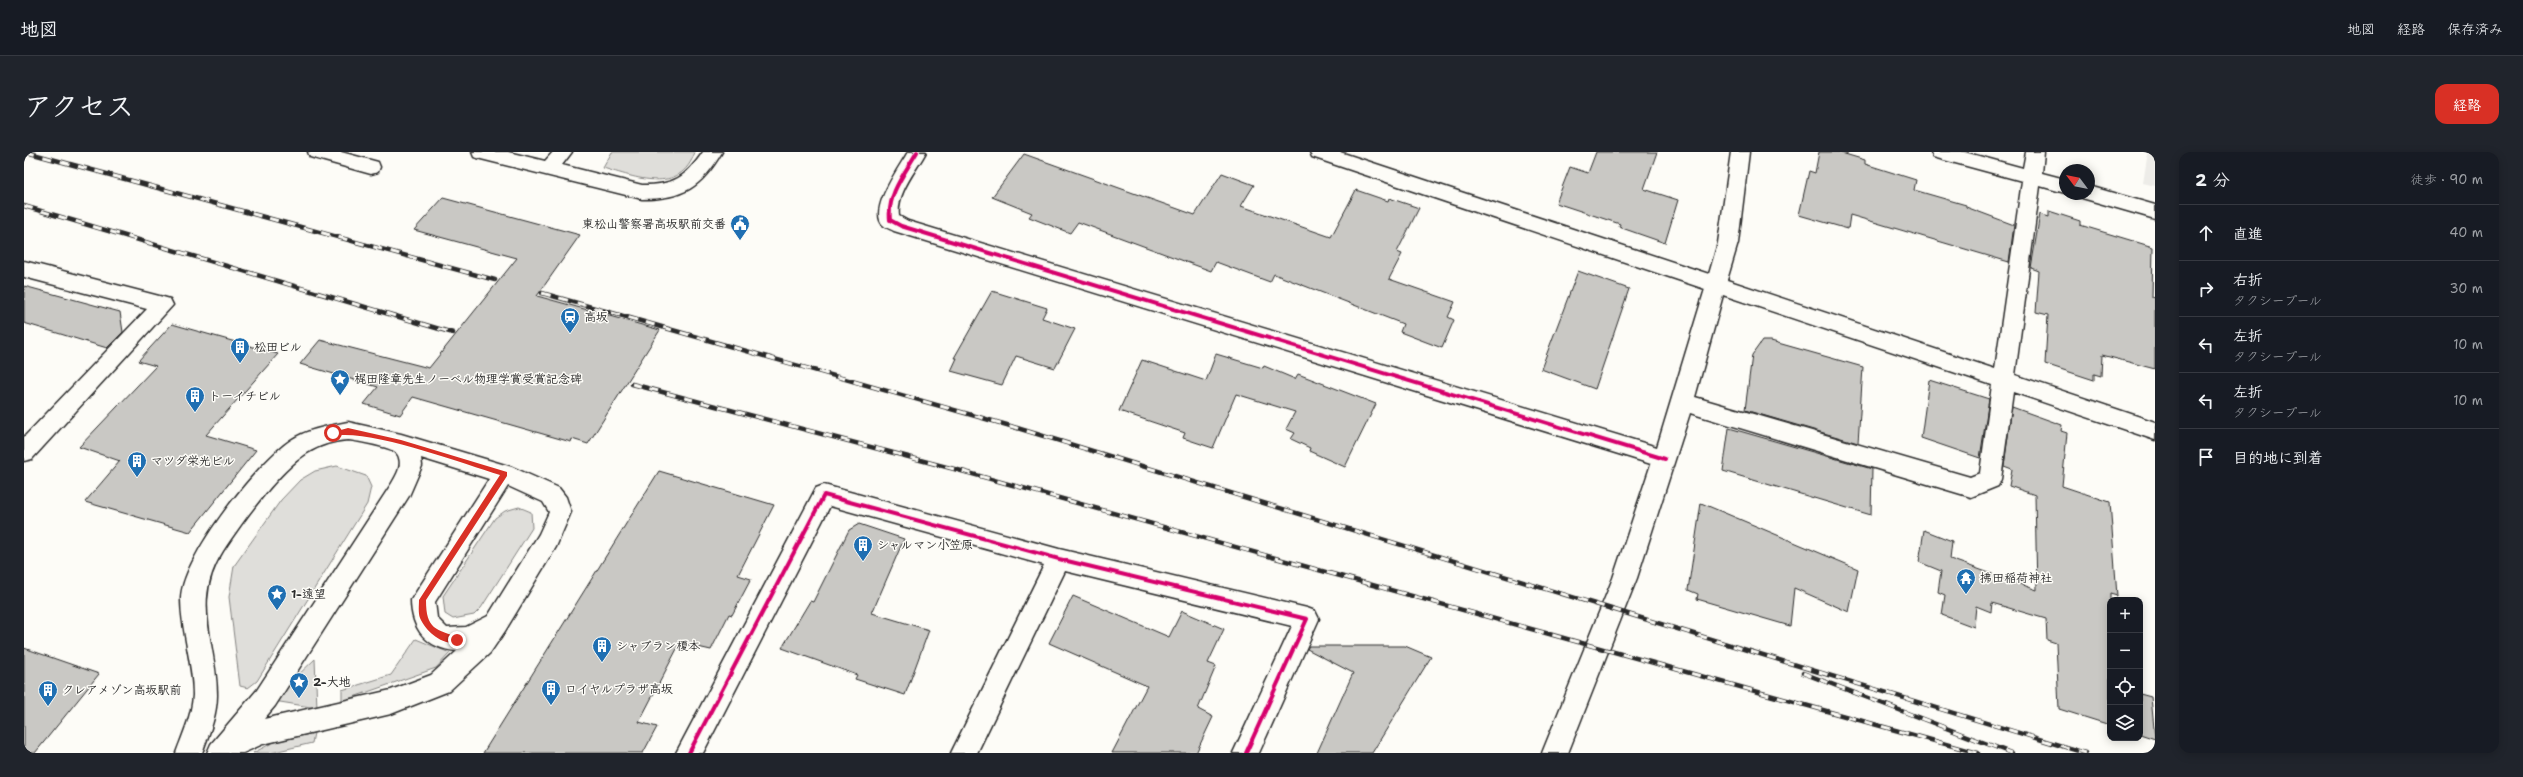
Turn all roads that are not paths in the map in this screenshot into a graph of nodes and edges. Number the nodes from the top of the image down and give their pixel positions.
1 (317, 152) edge
2 (481, 152) edge
3 (563, 152) edge
4 (713, 152) edge
5 (916, 152) edge
6 (1319, 152) edge
7 (1740, 152) edge
8 (1940, 152) edge
9 (2035, 152) edge
10 (371, 167) dead end
11 (549, 170) junction
12 (2032, 177) junction
13 (2059, 184) edge
14 (2095, 195) edge
15 (2155, 212) edge
16 (24, 270) edge
17 (1717, 286) junction
18 (2003, 381) junction
19 (1683, 402) junction
20 (2155, 431) edge
21 (401, 443) junction
22 (24, 452) edge
23 (1665, 459) junction
24 (504, 474) junction
25 (1059, 559) junction
26 (497, 623) junction
27 (222, 751) edge
28 (189, 753) edge
29 (689, 753) edge
30 (964, 753) edge
31 (1246, 753) edge
32 (1555, 753) edge

1 - 10 street
2 - 11 street
3 - 11 street
4 - 11 street
5 - 23 street
6 - 17 street
7 - 17 street
8 - 12 street
9 - 12 street
12 - 13 street
12 - 18 street
14 - 15 street
16 - 22 street
17 - 18 street
17 - 19 street
18 - 19 street
18 - 20 street
19 - 23 street
21 - 24 street
21 - 27 street
21 - 28 street
23 - 32 street
24 - 26 street
24 - 26 street
25 - 29 street
25 - 30 street
25 - 31 street
26 - 27 street

